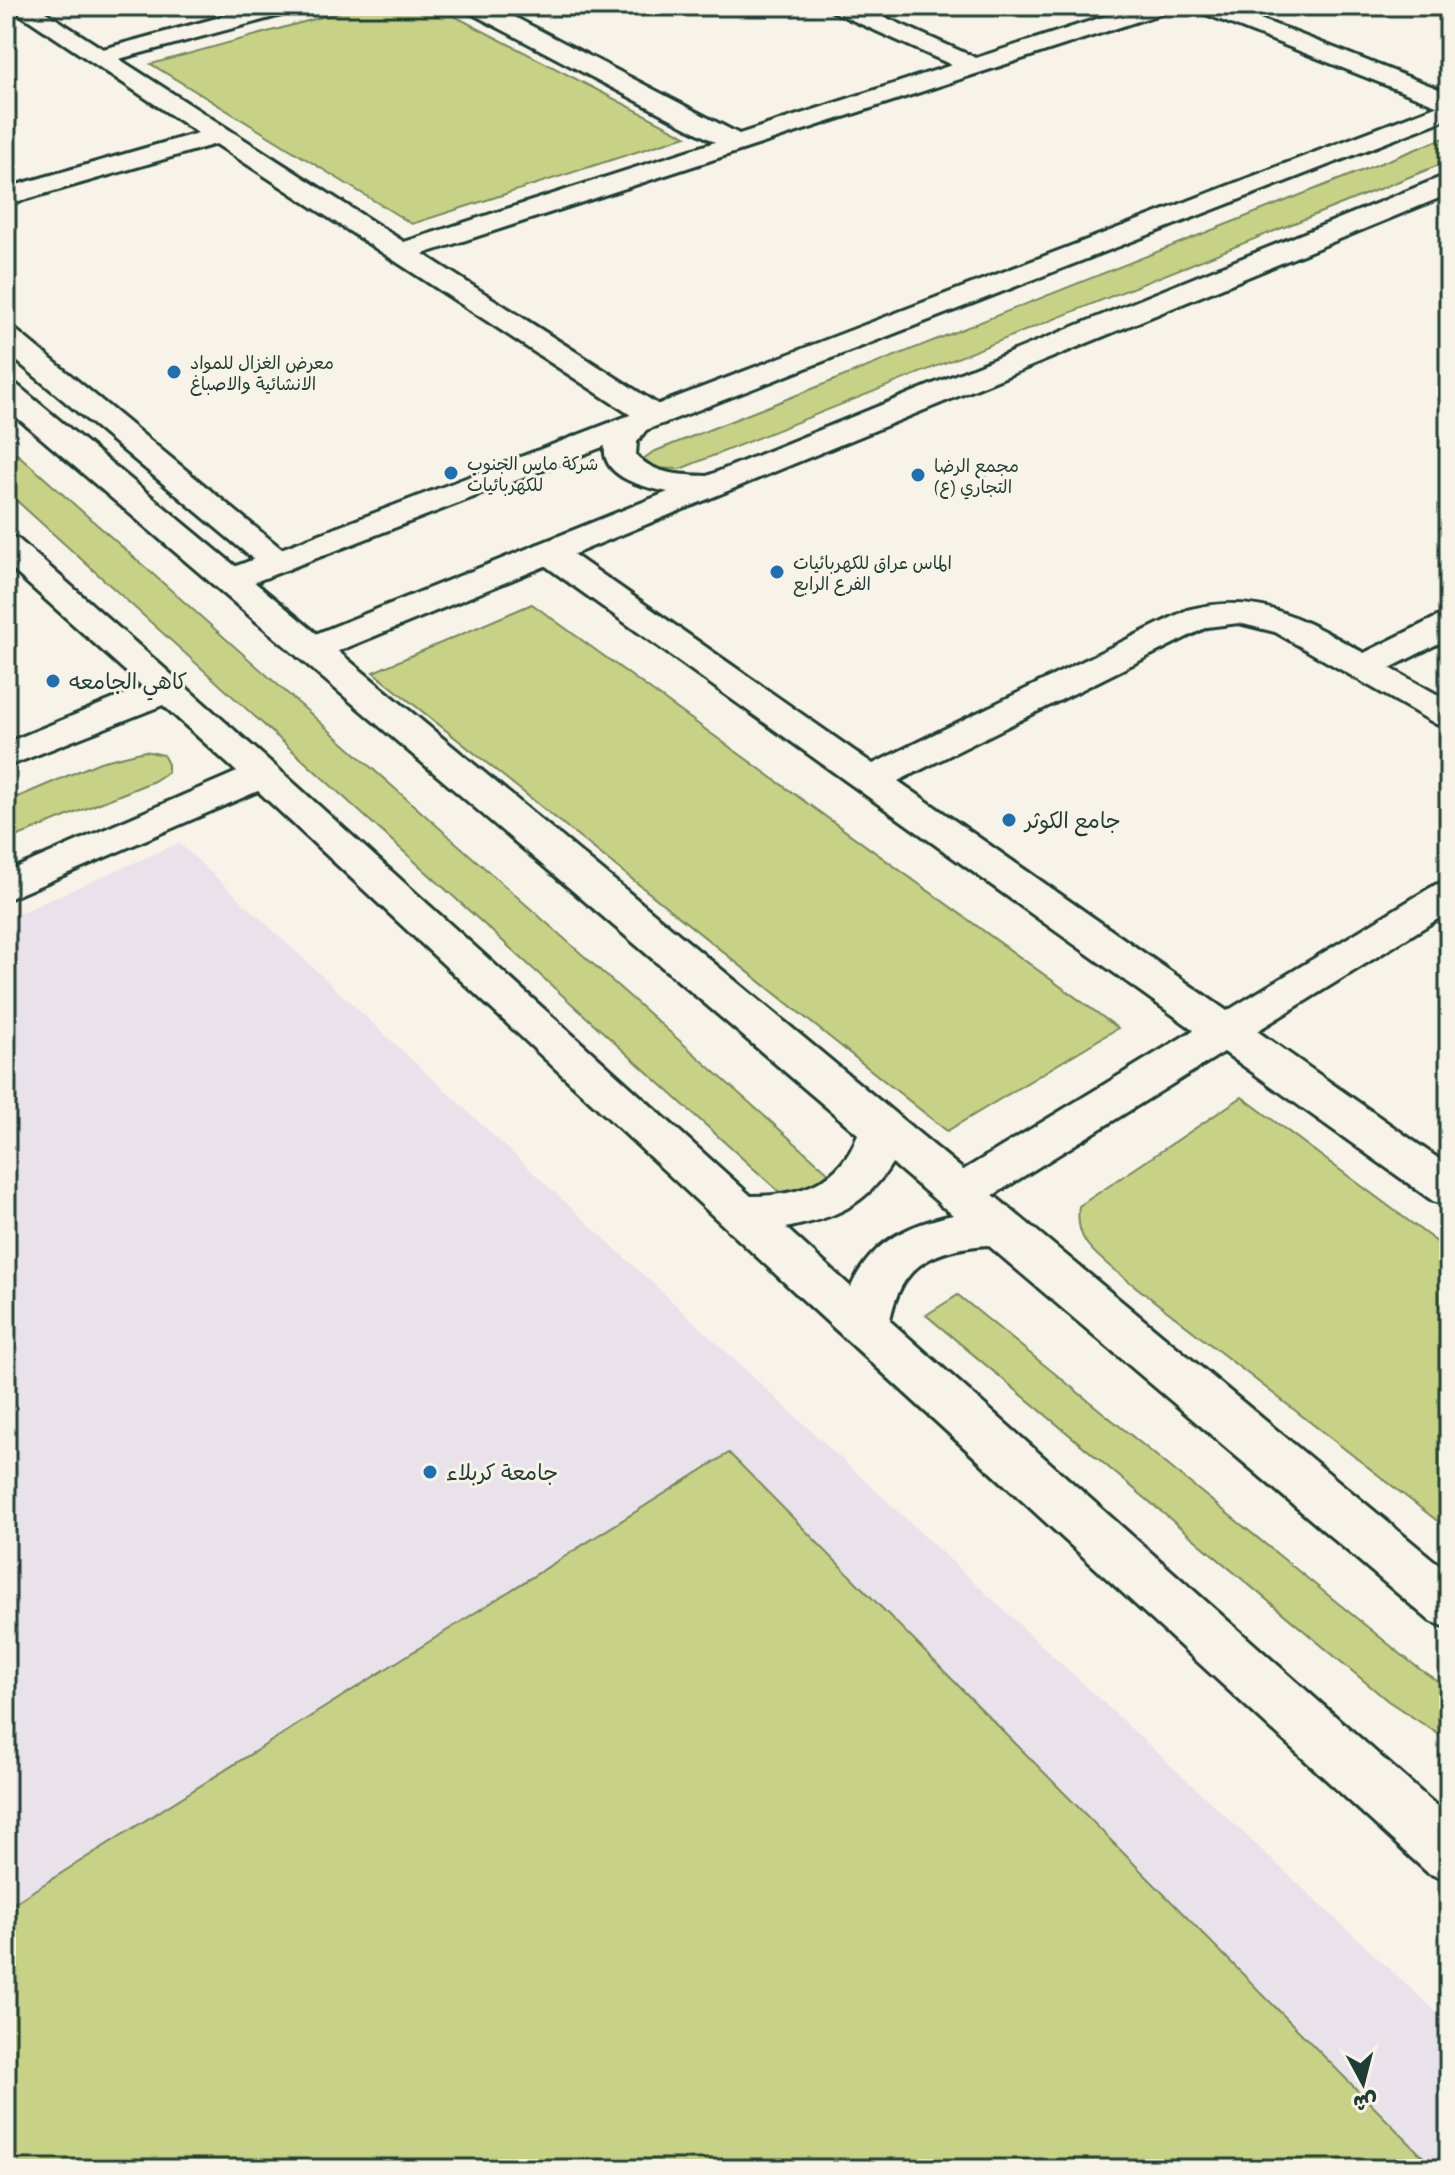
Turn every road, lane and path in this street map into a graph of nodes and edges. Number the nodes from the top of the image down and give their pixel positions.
1 (20, 6) edge
2 (288, 6) edge
3 (475, 6) edge
4 (840, 6) edge
5 (1161, 6) edge
6 (1206, 6) edge
7 (100, 57) junction
8 (974, 66) junction
9 (1449, 102) edge
10 (1449, 109) edge
11 (219, 135) junction
12 (737, 143) junction
13 (1449, 184) edge
14 (6, 197) edge
15 (400, 252) junction
16 (6, 337) edge
17 (6, 392) edge
18 (644, 421) junction
19 (720, 484) junction
20 (6, 546) edge
21 (548, 552) junction
22 (277, 562) junction
23 (230, 580) junction
24 (1449, 624) edge
25 (311, 649) junction
26 (1363, 668) junction
27 (167, 690) junction
28 (1449, 716) edge
29 (6, 756) edge
30 (263, 775) junction
31 (870, 780) junction
32 (6, 887) edge
33 (1449, 894) edge
34 (1225, 1031) junction
35 (882, 1131) junction
36 (1449, 1189) edge
37 (958, 1195) junction
38 (741, 1213) junction
39 (998, 1227) junction
40 (865, 1325) junction
41 (1449, 1605) edge
42 (1441, 1843) edge

1 - 7 main road
2 - 7 main road
3 - 12 main road
4 - 8 main road
5 - 8 main road
6 - 9 main road
7 - 11 main road
8 - 12 main road
10 - 18 main road
11 - 14 main road
11 - 15 main road
12 - 15 main road
13 - 19 main road
15 - 18 main road
16 - 22 main road
17 - 23 main road
18 - 19 main road
18 - 22 main road
19 - 21 main road
20 - 27 main road
21 - 25 main road
21 - 31 main road
22 - 23 main road
23 - 25 main road
24 - 26 main road
25 - 35 main road
26 - 28 main road
26 - 31 main road
27 - 29 main road
27 - 30 main road
30 - 32 main road
30 - 38 main road
31 - 34 main road
33 - 34 main road
34 - 36 main road
34 - 37 main road
35 - 37 main road
35 - 38 main road
37 - 39 main road
38 - 40 main road
39 - 40 main road
39 - 41 main road
40 - 42 main road

